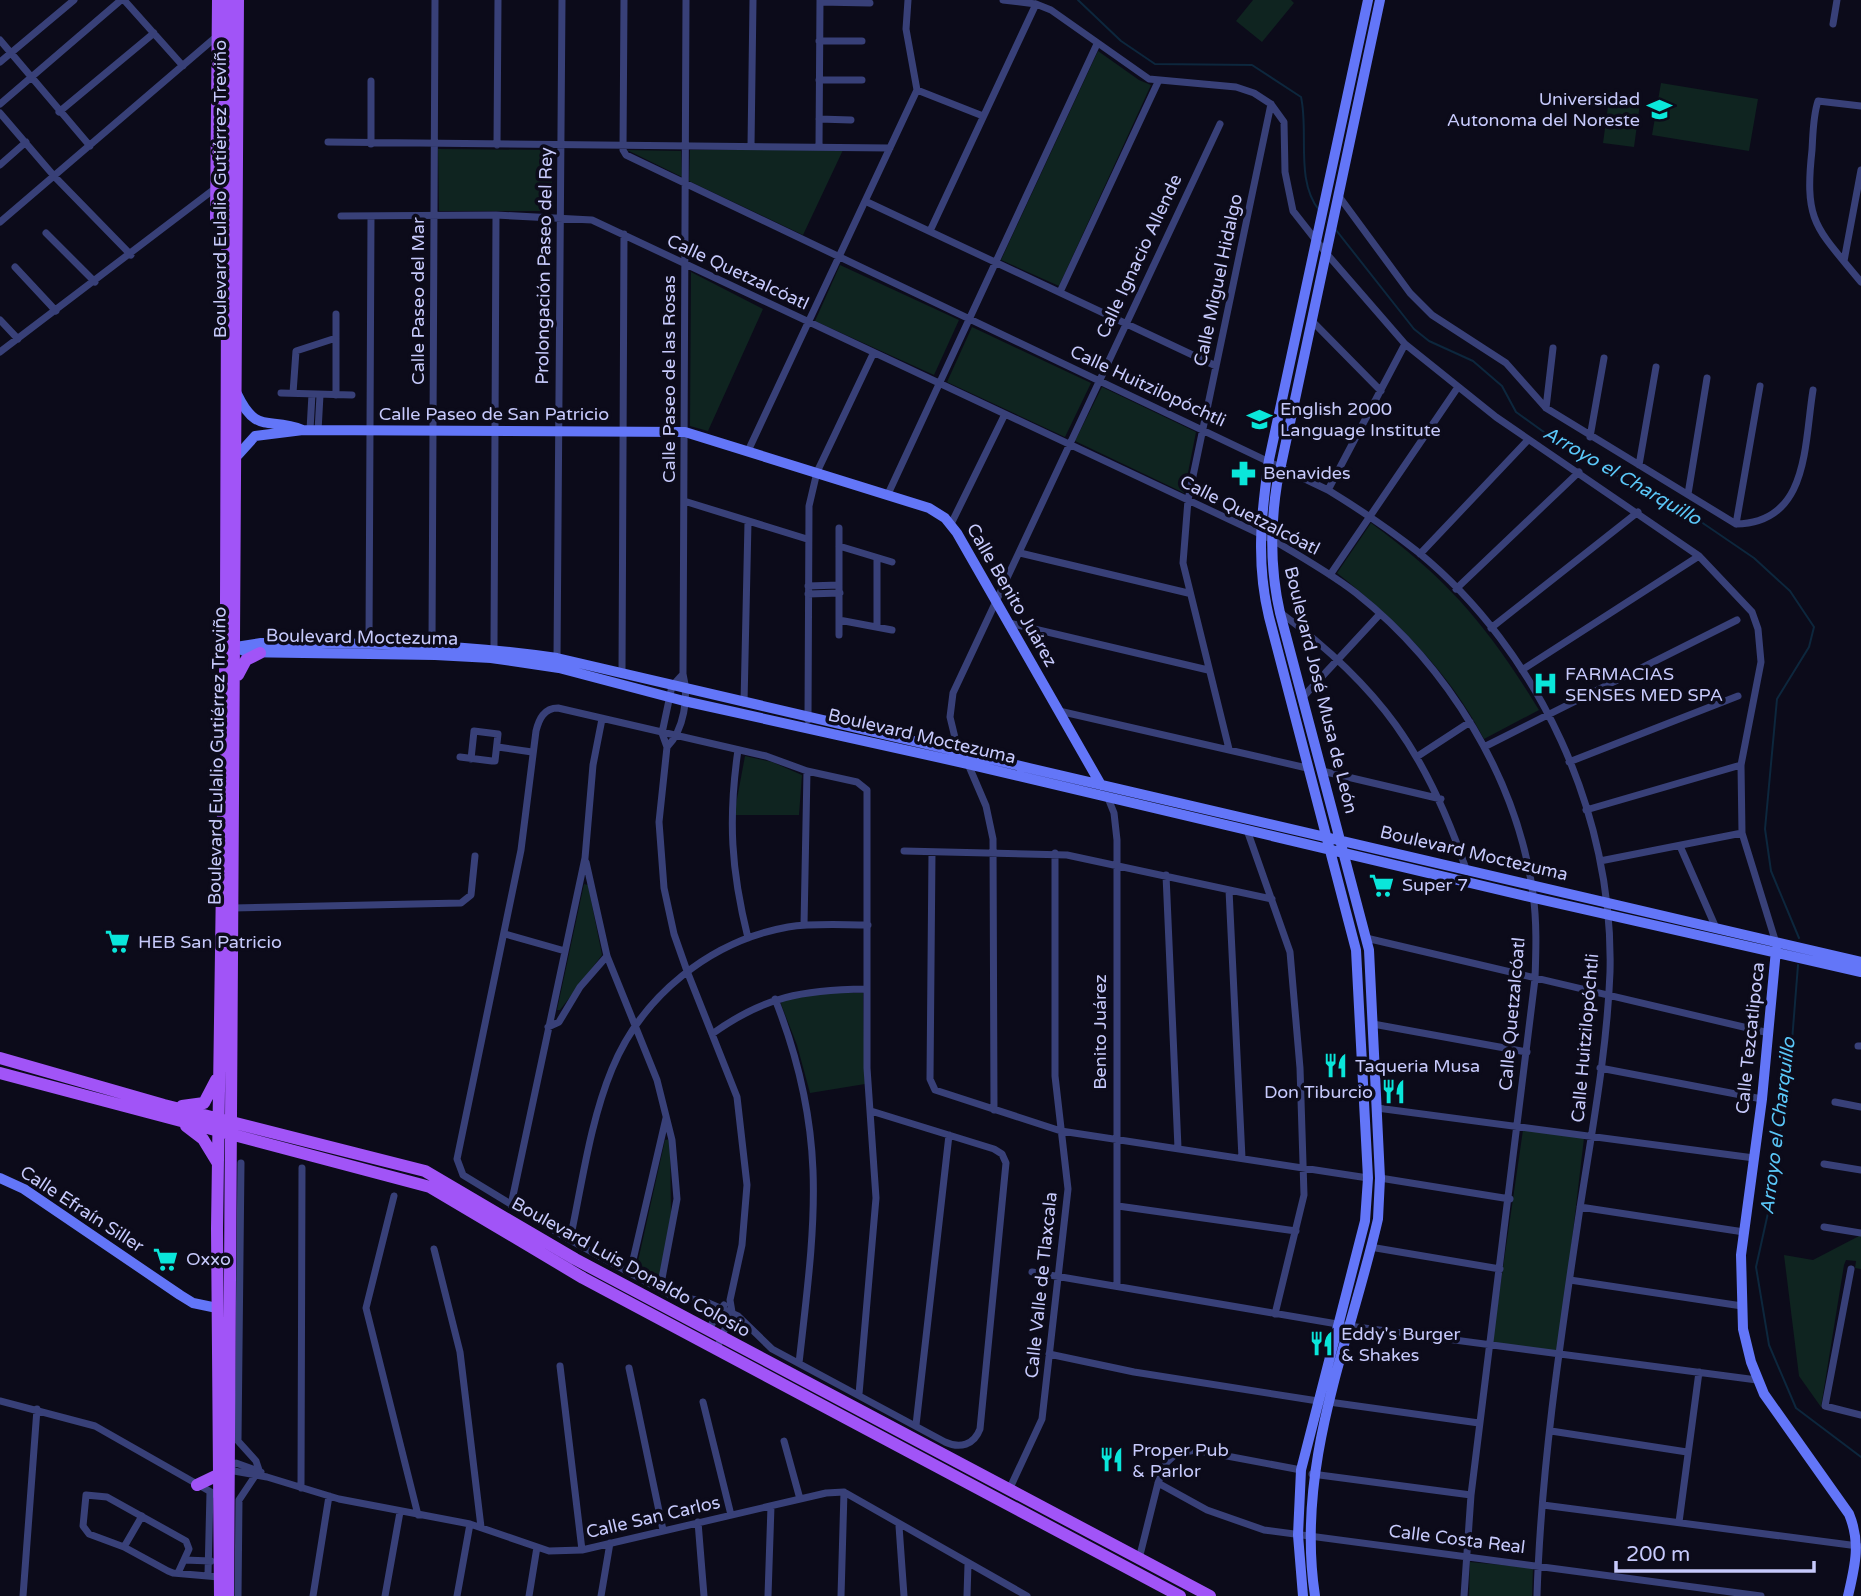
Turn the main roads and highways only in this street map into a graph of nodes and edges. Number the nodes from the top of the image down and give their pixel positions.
1 (218, 0) edge
2 (228, 0) edge
3 (238, 0) edge
4 (1368, 0) edge
5 (1380, 0) edge
6 (222, 32) junction
7 (1332, 195) junction
8 (1322, 244) junction
9 (237, 394) junction
10 (310, 430) junction
11 (685, 432) joint
12 (237, 455) junction
13 (226, 604) junction
14 (236, 648) junction
15 (260, 653) junction
16 (230, 680) junction
17 (671, 692) junction
18 (1100, 782) junction
19 (1108, 798) junction
20 (1325, 837) junction
21 (1340, 840) junction
22 (1329, 850) junction
23 (1343, 853) junction
24 (1776, 949) junction
25 (1861, 962) edge
26 (1861, 972) edge
27 (233, 988) junction
28 (219, 997) junction
29 (0, 1058) edge
30 (0, 1067) edge
31 (0, 1073) edge
32 (54, 1074) junction
33 (219, 1074) junction
34 (164, 1105) junction
35 (181, 1122) junction
36 (225, 1127) junction
37 (253, 1141) junction
38 (230, 1161) junction
39 (0, 1178) edge
40 (230, 1277) junction
41 (217, 1308) junction
42 (1343, 1325) junction
43 (706, 1335) junction
44 (719, 1343) junction
45 (230, 1385) junction
46 (1323, 1401) junction
47 (218, 1443) junction
48 (229, 1466) junction
49 (218, 1476) junction
50 (197, 1485) road end
51 (214, 1494) junction
52 (228, 1521) junction
53 (1304, 1535) junction
54 (220, 1596) edge
55 (228, 1596) edge
56 (1180, 1596) edge
57 (1210, 1596) edge
58 (1303, 1596) edge
59 (1315, 1596) edge
60 (1848, 1596) edge

1 - 6 main road, Boulevard Eulalio Gutiérrez Treviño
2 - 6 main road, Boulevard Eulalio Gutiérrez Treviño
3 - 9 main road, Boulevard Eulalio Gutiérrez Treviño
4 - 7 main road, Boulevard José Musa de León
5 - 7 main road, Boulevard José Musa de León
6 - 13 main road, Boulevard Eulalio Gutiérrez Treviño
7 - 8 main road, Boulevard José Musa de León
7 - 8 main road, Boulevard José Musa de León
8 - 20 main road, Boulevard José Musa de León
8 - 21 main road, Boulevard José Musa de León
9 - 10 main road, Calle Paseo de San Patricio
9 - 12 main road, Boulevard Eulalio Gutiérrez Treviño
10 - 11 main road, Calle Paseo de San Patricio
10 - 12 main road, Calle Paseo de San Patricio
11 - 18 main road, Calle Benito Juárez
12 - 14 main road, Boulevard Eulalio Gutiérrez Treviño
13 - 14 main road
13 - 16 main road, Boulevard Eulalio Gutiérrez Treviño
14 - 15 main road, Boulevard Moctezuma
14 - 16 main road, Boulevard Eulalio Gutiérrez Treviño
14 - 17 main road, Boulevard Moctezuma
15 - 16 main road
15 - 17 main road, Boulevard Moctezuma
16 - 27 main road, Boulevard Eulalio Gutiérrez Treviño
16 - 28 main road, Boulevard Eulalio Gutiérrez Treviño
17 - 18 main road, Boulevard Moctezuma
17 - 19 main road, Boulevard Moctezuma
18 - 19 main road, Benito Juárez
18 - 20 main road, Boulevard Moctezuma
19 - 22 main road, Boulevard Moctezuma
20 - 21 main road, Boulevard Moctezuma
20 - 22 main road, Boulevard José Musa de León
21 - 23 main road, Boulevard José Musa de León
21 - 24 main road, Boulevard Moctezuma
22 - 23 main road, Boulevard Moctezuma
22 - 42 main road, Boulevard José Musa de León
23 - 24 main road, Boulevard Moctezuma
23 - 42 main road, Boulevard José Musa de León
24 - 25 main road
24 - 26 main road
24 - 60 main road, Calle Tezcatlipoca
27 - 28 main road
27 - 36 main road, Boulevard Eulalio Gutiérrez Treviño
28 - 33 main road, Boulevard Eulalio Gutiérrez Treviño
29 - 32 main road, Boulevard Luis Donaldo Colosio
30 - 32 main road
31 - 35 main road, Boulevard Luis Donaldo Colosio
32 - 34 main road, Boulevard Luis Donaldo Colosio
33 - 34 main road
33 - 36 main road, Boulevard Eulalio Gutiérrez Treviño
34 - 36 main road, Boulevard Luis Donaldo Colosio
35 - 36 main road, Boulevard Luis Donaldo Colosio
35 - 38 main road
36 - 37 main road, Boulevard Luis Donaldo Colosio
36 - 38 main road, Boulevard Eulalio Gutiérrez Treviño
36 - 43 main road, Boulevard Luis Donaldo Colosio
37 - 38 main road
37 - 43 main road, Boulevard Luis Donaldo Colosio
38 - 40 main road, Boulevard Eulalio Gutiérrez Treviño
38 - 41 main road, Boulevard Eulalio Gutiérrez Treviño
39 - 41 main road, Calle Efraín Siller
40 - 41 main road
40 - 45 main road, Boulevard Eulalio Gutiérrez Treviño
41 - 45 main road
41 - 47 main road, Boulevard Eulalio Gutiérrez Treviño
42 - 46 main road, Boulevard José Musa de León
43 - 44 main road, Boulevard Luis Donaldo Colosio
44 - 56 main road, Boulevard Luis Donaldo Colosio
44 - 57 main road, Boulevard Luis Donaldo Colosio
45 - 48 main road, Boulevard Eulalio Gutiérrez Treviño
46 - 53 main road, Boulevard José Musa de León
46 - 53 main road, Boulevard José Musa de León
47 - 48 main road
47 - 49 main road, Boulevard Eulalio Gutiérrez Treviño
48 - 49 main road
48 - 52 main road, Boulevard Eulalio Gutiérrez Treviño
49 - 50 main road
49 - 51 main road, Boulevard Eulalio Gutiérrez Treviño
51 - 52 main road
51 - 54 main road, Boulevard Eulalio Gutiérrez Treviño
52 - 55 main road, Boulevard Eulalio Gutiérrez Treviño
53 - 58 main road, Boulevard José Musa de León
53 - 59 main road, Boulevard José Musa de León

